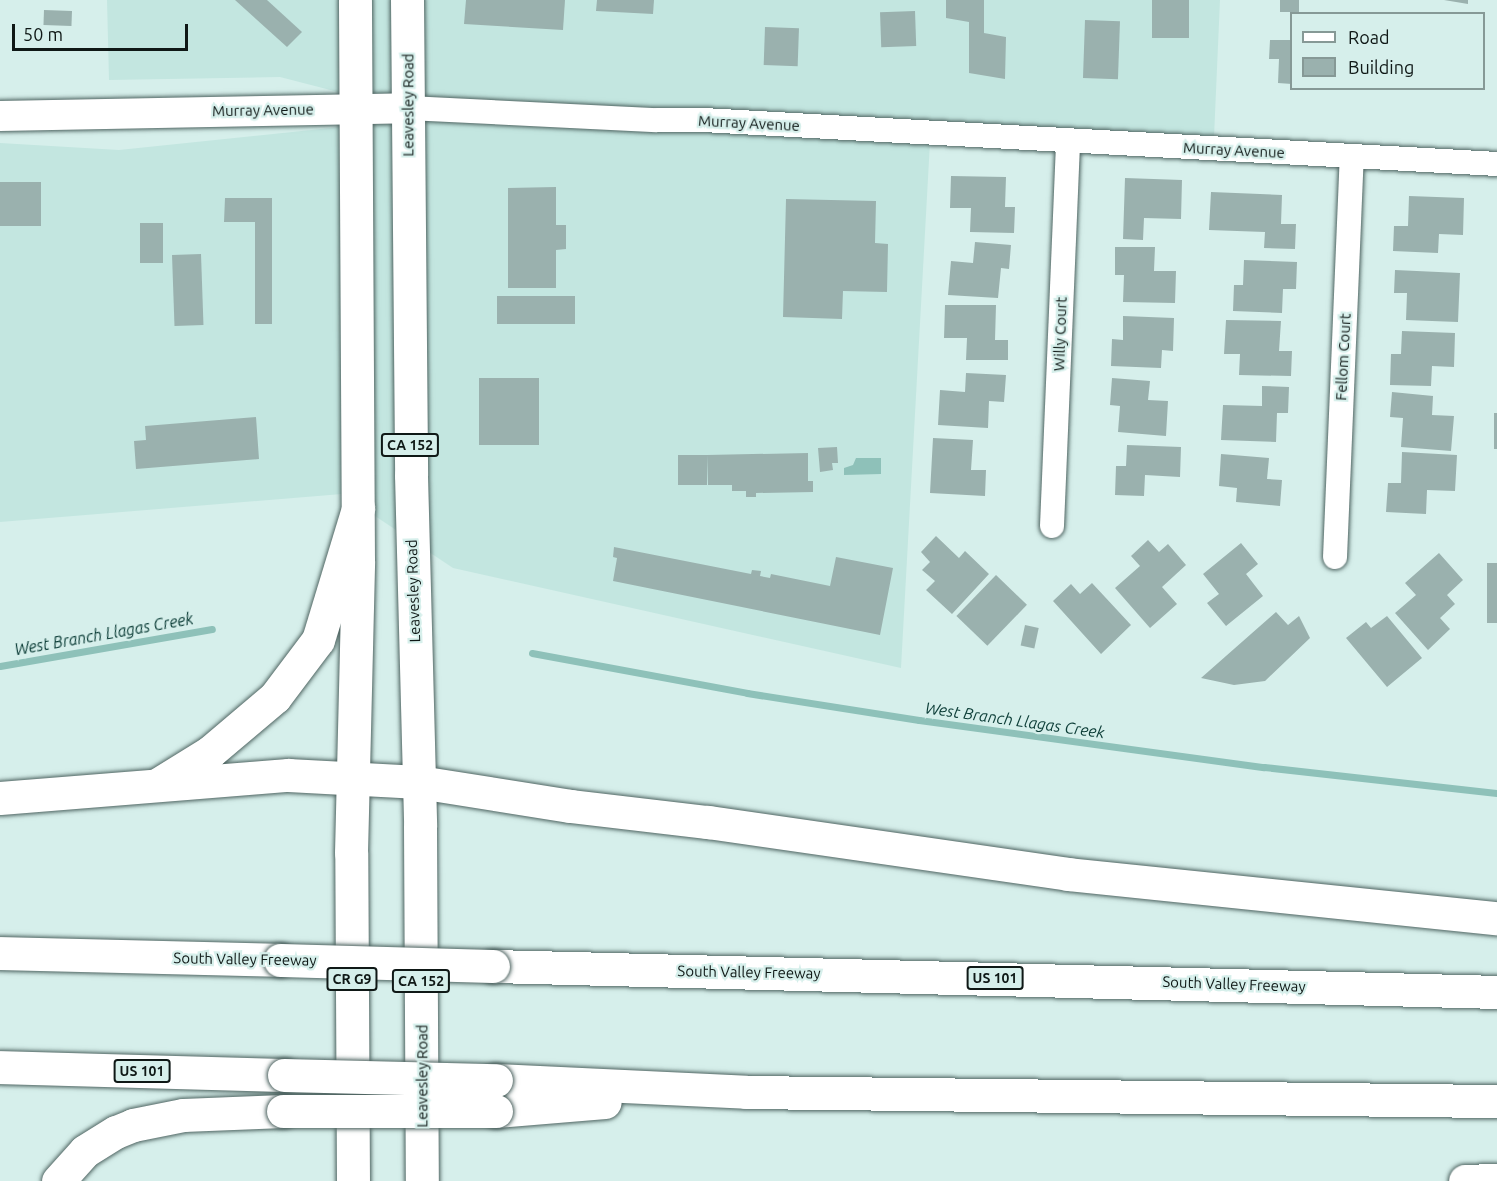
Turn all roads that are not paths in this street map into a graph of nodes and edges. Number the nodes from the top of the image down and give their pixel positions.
1 (355, 0) edge
2 (407, 0) edge
3 (356, 108) junction
4 (408, 108) junction
5 (0, 116) edge
6 (1068, 142) junction
7 (1352, 156) junction
8 (1497, 164) edge
9 (358, 508) junction
10 (1052, 526) dead end
11 (1335, 557) dead end
12 (352, 777) junction
13 (419, 782) junction
14 (153, 787) junction
15 (0, 798) edge
16 (1497, 918) edge
17 (0, 953) edge
18 (1497, 992) edge
19 (0, 1067) edge
20 (496, 1095) junction
21 (1497, 1101) edge
22 (1497, 1179) edge
23 (58, 1181) edge
24 (353, 1181) edge
25 (422, 1181) edge
26 (1465, 1181) edge

1 - 3 main road
2 - 4 main road, Leavesley Road / CA 152
3 - 4 street, Murray Avenue
3 - 5 street, Murray Avenue
3 - 9 main road
4 - 6 street, Murray Avenue
4 - 13 main road, Leavesley Road / CA 152
6 - 7 street, Murray Avenue
6 - 10 street, Willy Court
7 - 8 street, Murray Avenue
7 - 11 street, Fellom Court
9 - 12 main road, CR G9
9 - 14 main road
12 - 13 main road
12 - 14 main road
12 - 24 main road, CR G9
13 - 16 main road
13 - 25 main road, Leavesley Road / CA 152
14 - 15 main road
17 - 18 main road, South Valley Freeway / US 101, bridge
19 - 20 main road, US 101, bridge
20 - 21 main road, US 101
20 - 23 main road, bridge
22 - 26 main road

